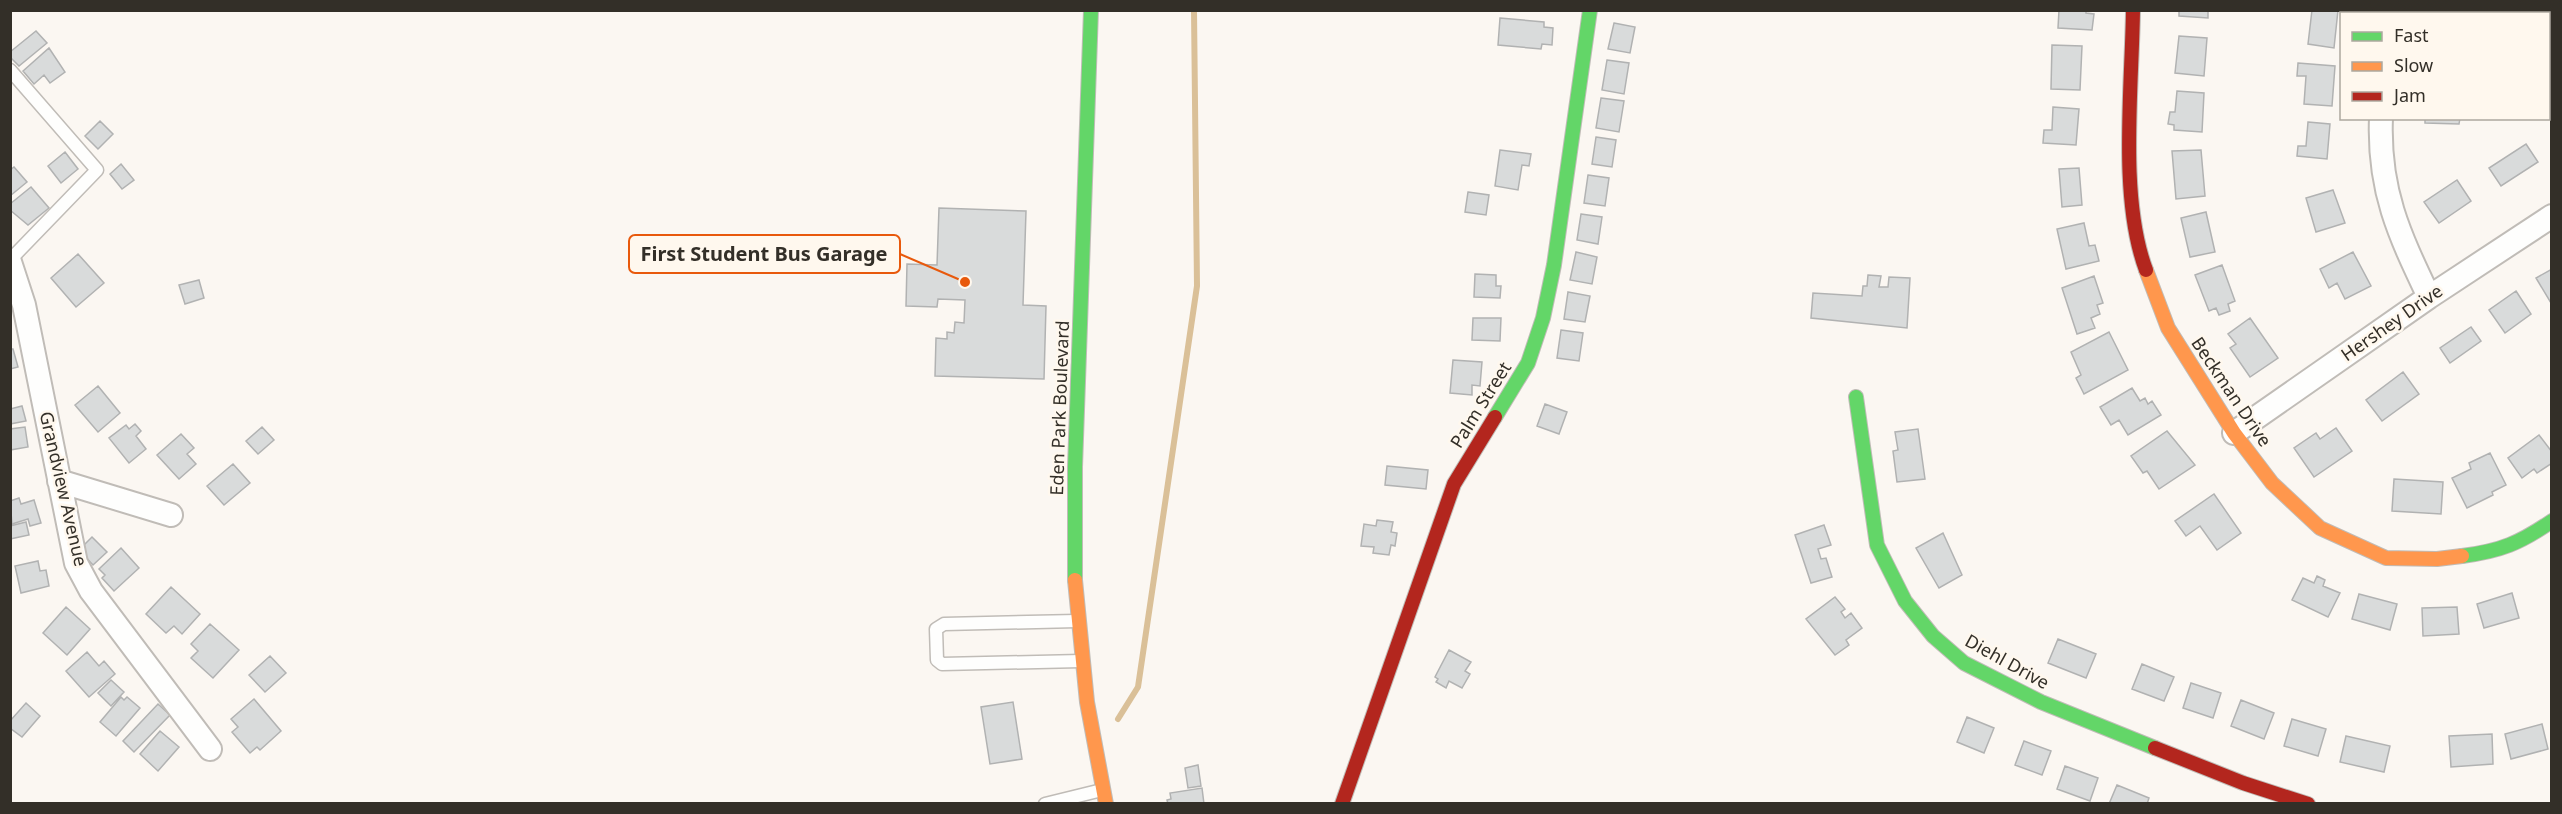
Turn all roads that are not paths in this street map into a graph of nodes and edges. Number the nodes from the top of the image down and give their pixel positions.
1 (1091, 10) edge
2 (1590, 10) edge
3 (2133, 10) edge
4 (10, 70) edge
5 (2381, 120) edge
6 (2552, 216) edge
7 (10, 261) edge
8 (2429, 297) junction
9 (1856, 397) dead end
10 (2234, 433) junction
11 (59, 481) junction
12 (171, 515) dead end
13 (2552, 522) edge
14 (1077, 621) junction
15 (1082, 662) junction
16 (210, 748) dead end
17 (1105, 797) edge
18 (1045, 804) edge
19 (1342, 804) edge
20 (2308, 804) edge

1 - 14 street, Eden Park Boulevard
2 - 19 street, Palm Street
3 - 10 street, Beckman Drive
4 - 7 lane
5 - 8 street
6 - 8 street, Hershey Drive
7 - 11 street, Grandview Avenue
8 - 10 street, Hershey Drive
9 - 20 street, Diehl Drive
10 - 13 street, Beckman Drive
11 - 12 street
11 - 16 street, Grandview Avenue
14 - 15 street, Eden Park Boulevard
14 - 15 lane
15 - 17 street, Eden Park Boulevard
17 - 18 lane

